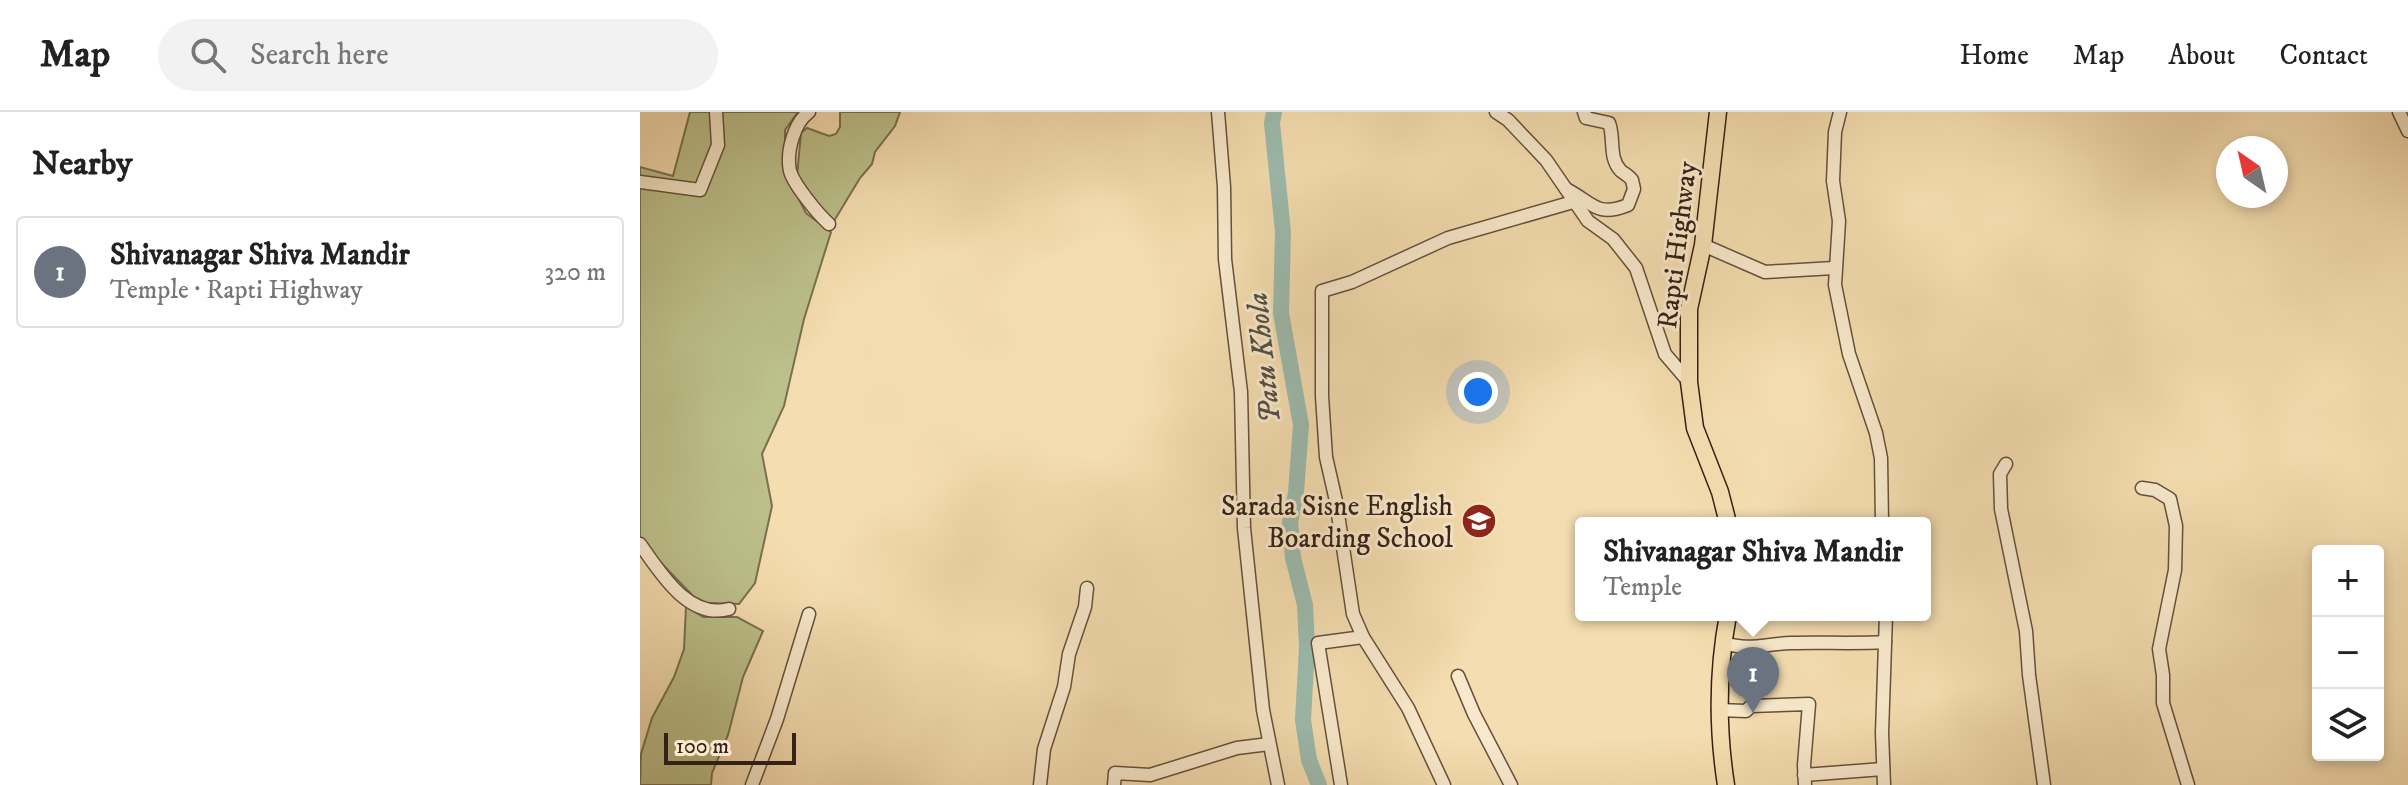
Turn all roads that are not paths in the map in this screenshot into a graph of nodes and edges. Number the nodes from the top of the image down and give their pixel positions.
1 (716, 112) edge
2 (809, 112) edge
3 (1218, 112) edge
4 (1496, 112) edge
5 (1584, 112) edge
6 (1718, 112) edge
7 (1840, 112) edge
8 (2399, 112) edge
9 (2408, 131) edge
10 (640, 182) edge
11 (1566, 189) junction
12 (1573, 202) junction
13 (829, 224) dead end
14 (1703, 245) junction
15 (1834, 268) junction
16 (1689, 382) junction
17 (2006, 464) dead end
18 (2142, 488) dead end
19 (1726, 517) edge
20 (1882, 517) edge
21 (640, 544) edge
22 (1087, 588) dead end
23 (729, 609) dead end
24 (809, 614) dead end
25 (1727, 621) edge
26 (1886, 621) edge
27 (1363, 637) junction
28 (1885, 642) junction
29 (1723, 643) junction
30 (1458, 676) dead end
31 (1718, 710) junction
32 (1269, 744) junction
33 (1883, 769) junction
34 (1805, 780) edge
35 (752, 785) edge
36 (1040, 785) edge
37 (1114, 785) edge
38 (1278, 785) edge
39 (1341, 785) edge
40 (1444, 785) edge
41 (1511, 785) edge
42 (1726, 785) edge
43 (1884, 785) edge
44 (2044, 785) edge
45 (2188, 785) edge

1 - 10 street
2 - 13 street
3 - 32 street
4 - 11 street
5 - 11 street
6 - 14 main road, Rapti Highway
7 - 15 street
8 - 9 street
11 - 12 street
12 - 16 street
12 - 27 street
14 - 15 street
14 - 16 main road, Rapti Highway
15 - 20 street
16 - 19 main road, Rapti Highway
17 - 44 street
18 - 45 street
21 - 23 street
22 - 36 street
24 - 35 street
25 - 29 main road
26 - 28 street
27 - 39 street
27 - 40 street
28 - 29 street
28 - 33 street
29 - 31 main road
30 - 41 street
31 - 34 street
31 - 42 main road
32 - 37 street
32 - 38 street
33 - 34 street
33 - 43 street

